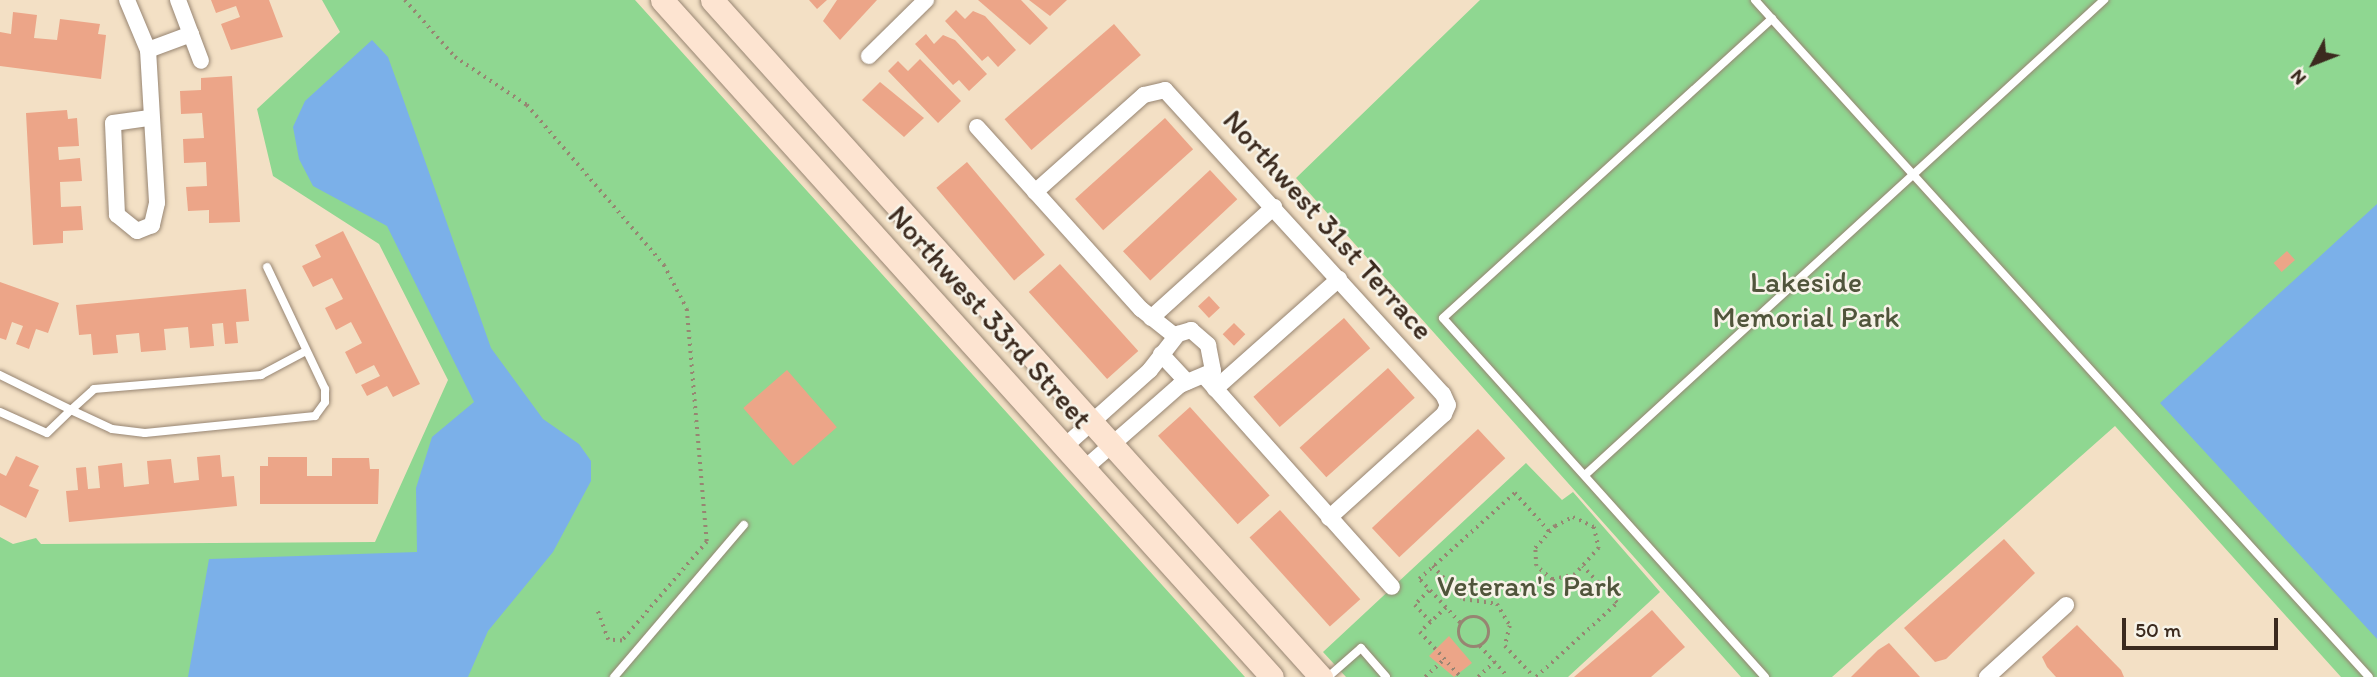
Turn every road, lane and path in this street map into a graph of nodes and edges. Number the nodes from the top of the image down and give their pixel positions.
1 (127, 0) edge
2 (178, 0) edge
3 (405, 0) edge
4 (662, 0) edge
5 (712, 0) edge
6 (926, 0) edge
7 (1755, 0) edge
8 (2104, 0) edge
9 (1772, 19) junction
10 (191, 34) junction
11 (148, 50) junction
12 (869, 56) dead end
13 (201, 61) dead end
14 (150, 118) junction
15 (977, 127) dead end
16 (1913, 175) junction
17 (1035, 192) junction
18 (1274, 207) junction
19 (267, 267) dead end
20 (1339, 279) junction
21 (1151, 318) junction
22 (1175, 336) junction
23 (306, 351) junction
24 (1161, 354) junction
25 (0, 375) edge
26 (1186, 382) junction
27 (1210, 383) junction
28 (71, 410) junction
29 (0, 412) edge
30 (1092, 422) junction
31 (1112, 444) junction
32 (1065, 447) junction
33 (1084, 469) junction
34 (1585, 475) junction
35 (1329, 518) junction
36 (744, 525) dead end
37 (1549, 532) junction
38 (1433, 566) junction
39 (1583, 567) junction
40 (1392, 587) dead end
41 (1430, 590) junction
42 (2066, 605) dead end
43 (1446, 608) junction
44 (597, 610) dead end
45 (1431, 622) junction
46 (1460, 623) junction
47 (1480, 646) junction
48 (1444, 659) junction
49 (1494, 662) junction
50 (1998, 674) edge
51 (614, 677) edge
52 (1272, 677) edge
53 (1321, 677) edge
54 (1328, 677) edge
55 (1386, 677) edge
56 (1425, 677) edge
57 (1461, 677) edge
58 (1479, 677) edge
59 (1508, 677) edge
60 (1535, 677) edge
61 (1765, 677) edge
62 (2369, 677) edge

1 - 11 street
2 - 10 street
3 - 44 path
4 - 32 street, Northwest 33rd Street
5 - 30 street, Northwest 33rd Street
6 - 12 street
7 - 9 lane
8 - 16 lane
9 - 16 lane
9 - 34 lane
10 - 11 street
10 - 13 street
11 - 14 street
14 - 14 street
15 - 17 street
16 - 34 lane
16 - 62 lane
17 - 18 street, Northwest 31st Terrace
17 - 21 street
18 - 20 street, Northwest 31st Terrace
18 - 21 street
19 - 23 lane
20 - 27 street
20 - 35 street, Northwest 31st Terrace
21 - 22 street
22 - 24 street
22 - 27 street
23 - 28 lane
23 - 28 lane
24 - 26 street
24 - 30 street
25 - 28 lane
26 - 27 street
26 - 31 street
27 - 35 street
28 - 29 lane
30 - 31 street, Northwest 33rd Street
30 - 32 street
31 - 33 street
31 - 53 street, Northwest 33rd Street
32 - 33 street, Northwest 33rd Street
33 - 52 street, Northwest 33rd Street
34 - 61 lane
35 - 40 street
36 - 51 lane
37 - 38 path
37 - 39 path
37 - 39 path
38 - 41 path
38 - 60 path
39 - 60 path
41 - 43 path
41 - 45 path
42 - 50 street
43 - 45 path
43 - 46 path
45 - 48 path
46 - 47 path
46 - 47 path
47 - 49 path
48 - 56 path
48 - 57 path
49 - 58 path
49 - 59 path
54 - 55 lane

